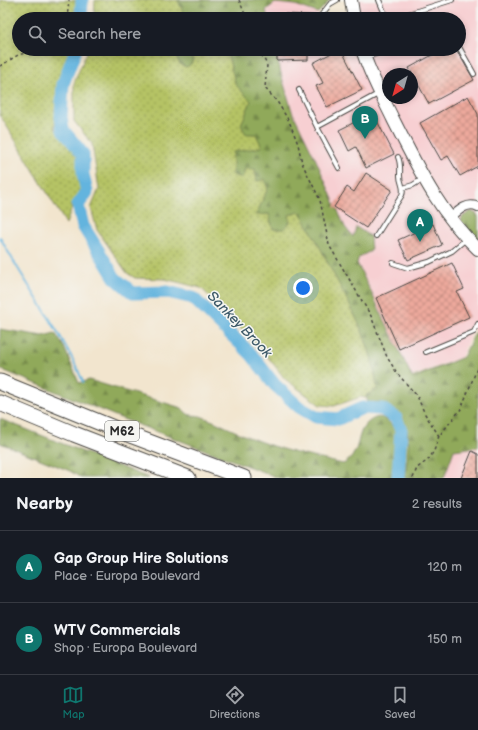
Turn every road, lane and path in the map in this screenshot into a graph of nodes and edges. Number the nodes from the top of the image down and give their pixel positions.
1 (69, 0) edge
2 (239, 0) edge
3 (337, 0) edge
4 (351, 0) edge
5 (379, 0) edge
6 (452, 0) edge
7 (68, 12) edge
8 (244, 12) edge
9 (323, 12) edge
10 (353, 12) edge
11 (384, 12) edge
12 (414, 12) edge
13 (16, 56) edge
14 (262, 56) edge
15 (365, 56) edge
16 (464, 56) edge
17 (0, 66) edge
18 (474, 74) dead end
19 (299, 90) dead end
20 (380, 93) junction
21 (317, 127) junction
22 (398, 157) dead end
23 (339, 168) dead end
24 (424, 178) junction
25 (403, 188) junction
26 (478, 207) edge
27 (449, 219) junction
28 (376, 236) dead end
29 (467, 239) junction
30 (478, 249) edge
31 (393, 263) dead end
32 (478, 324) edge
33 (426, 352) dead end
34 (478, 366) edge
35 (0, 382) edge
36 (0, 403) edge
37 (439, 436) junction
38 (188, 478) edge
39 (244, 478) edge
40 (413, 478) edge

1 - 7 path
2 - 8 path
3 - 9 lane
4 - 10 street
5 - 11 lane
6 - 12 lane
13 - 17 path
14 - 37 path
15 - 20 street
16 - 18 lane
19 - 21 lane
20 - 21 lane
20 - 24 street
21 - 23 lane
22 - 25 lane
24 - 25 lane
24 - 27 street
25 - 28 lane
26 - 27 street
27 - 29 street
29 - 30 street
29 - 31 lane
32 - 33 lane
34 - 37 path
35 - 39 highway, M62
36 - 38 highway, M62
37 - 40 path

